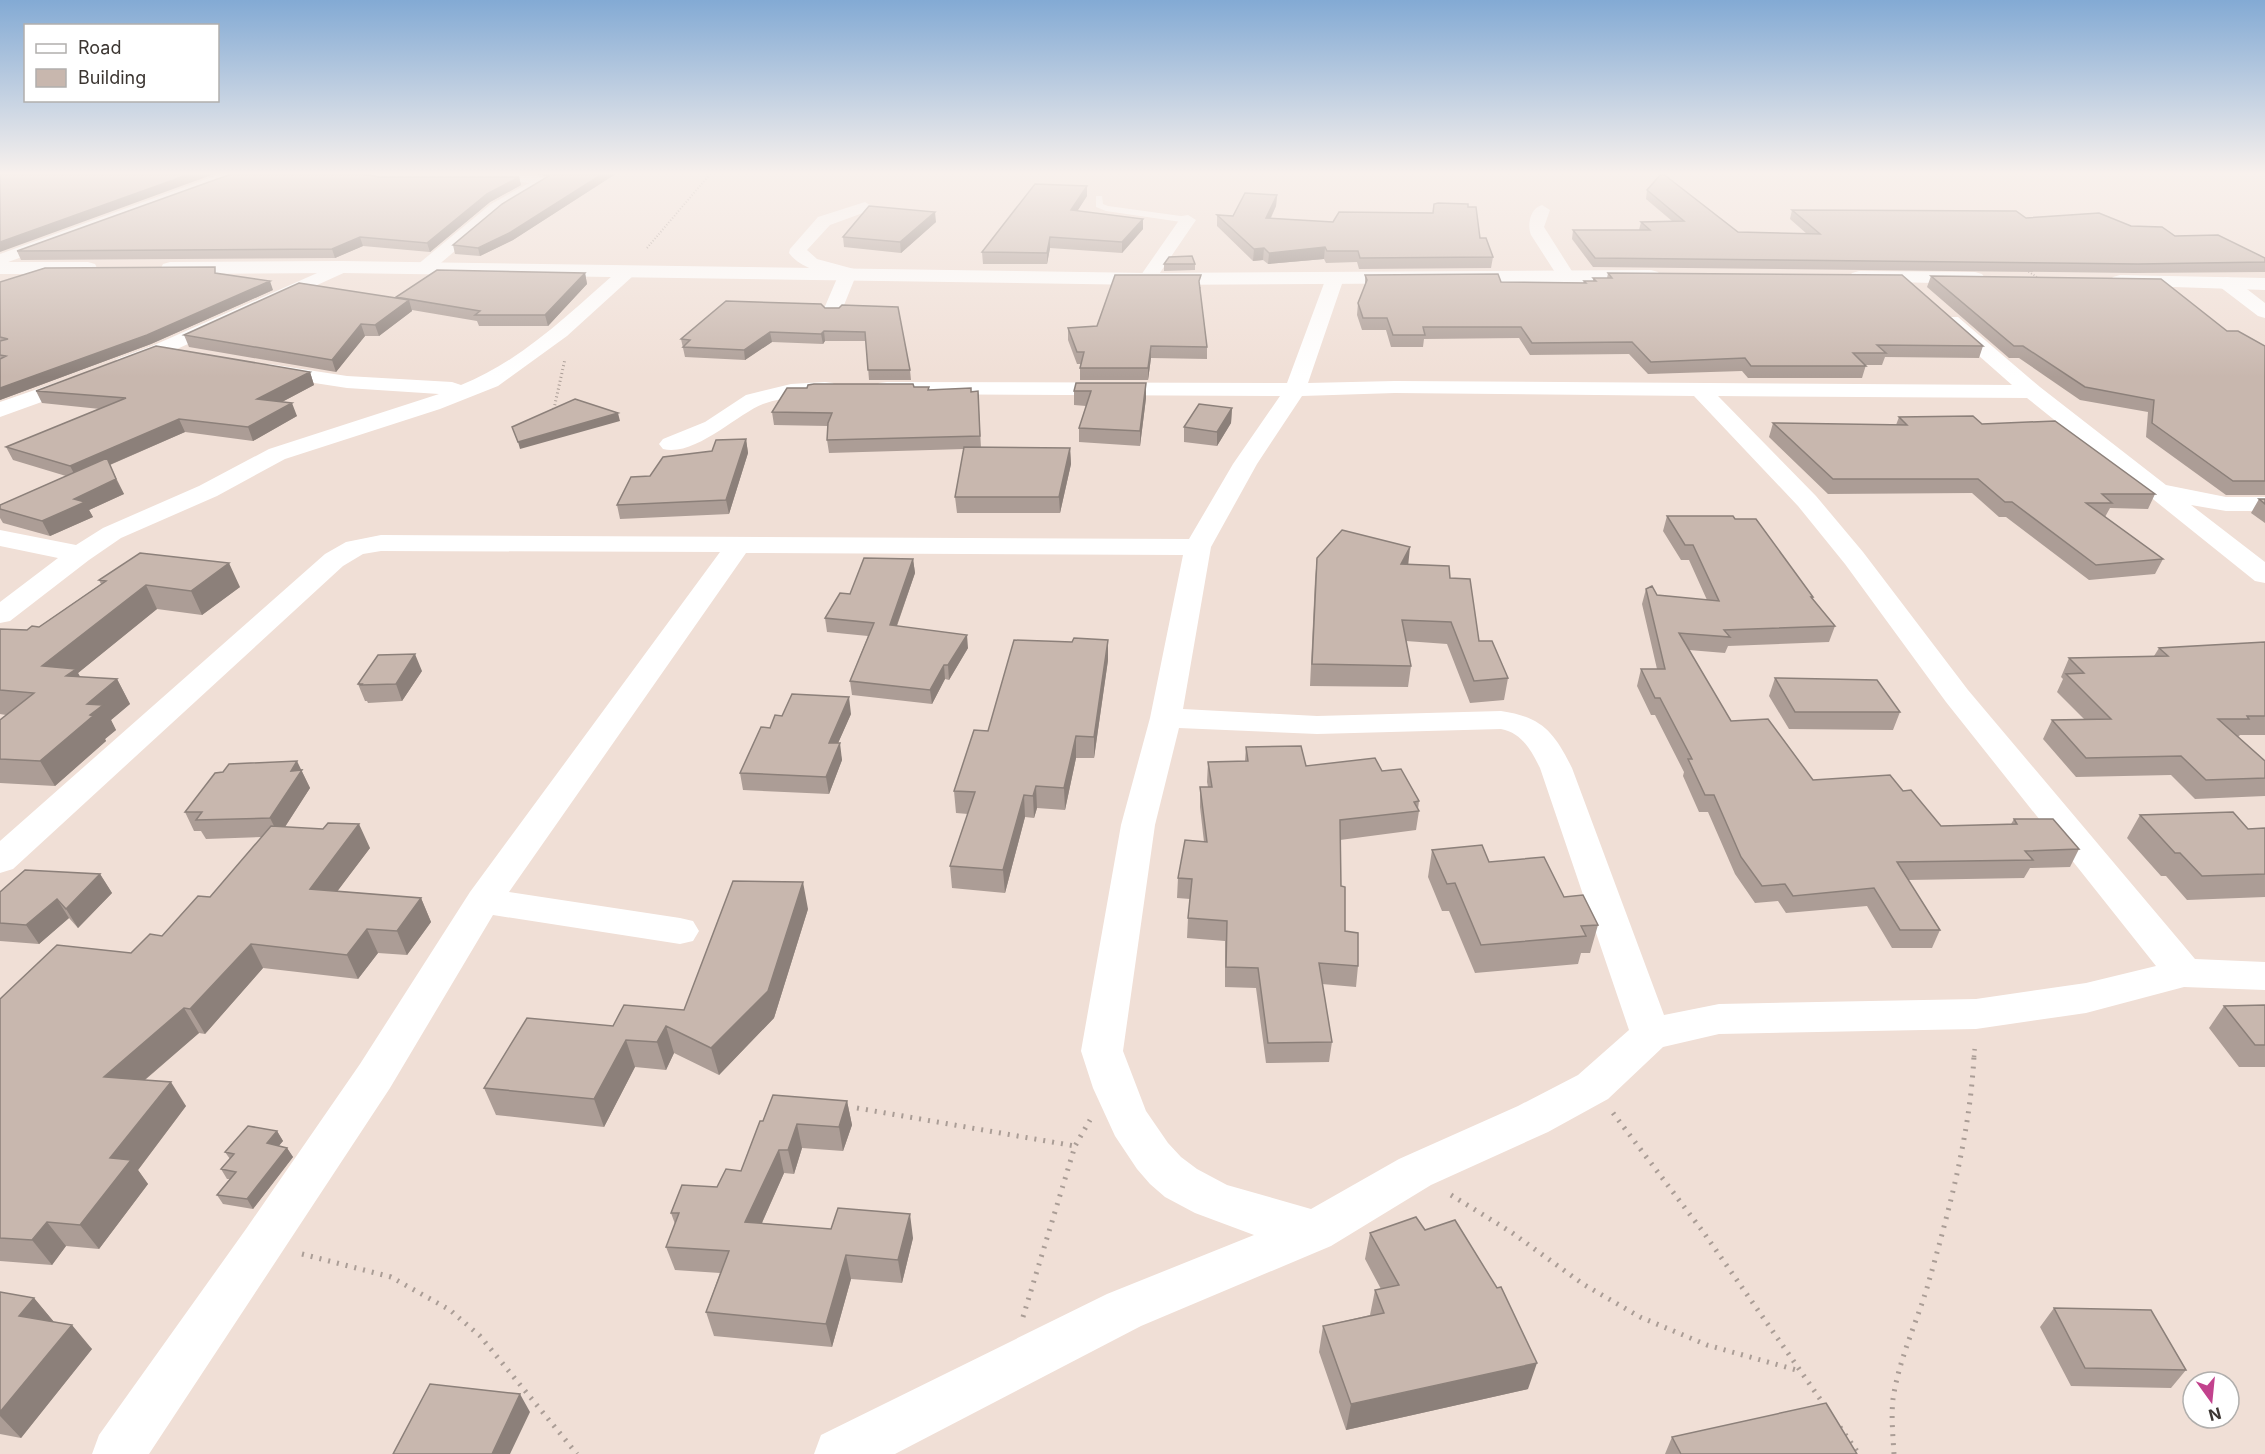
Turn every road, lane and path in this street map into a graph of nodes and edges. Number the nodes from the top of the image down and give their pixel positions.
1 (51, 241) edge
2 (457, 241) edge
3 (653, 241) edge
4 (806, 241) edge
5 (1175, 241) edge
6 (1543, 241) edge
7 (0, 260) edge
8 (2020, 266) edge
9 (342, 267) junction
10 (0, 268) edge
11 (48, 268) junction
12 (106, 268) edge
13 (152, 268) edge
14 (423, 269) junction
15 (627, 272) junction
16 (848, 273) junction
17 (1566, 276) junction
18 (1665, 276) edge
19 (1841, 276) edge
20 (1901, 277) junction
21 (1335, 278) junction
22 (1147, 279) junction
23 (2040, 279) joint
24 (2098, 281) edge
25 (2227, 284) junction
26 (2265, 284) edge
27 (0, 285) edge
28 (833, 311) edge
29 (2265, 312) edge
30 (560, 332) junction
31 (159, 350) junction
32 (194, 356) edge
33 (253, 367) edge
34 (474, 389) junction
35 (1295, 390) junction
36 (1702, 392) junction
37 (2032, 392) junction
38 (0, 410) edge
39 (552, 417) edge
40 (671, 444) dead end
41 (2155, 489) junction
42 (2265, 504) edge
43 (0, 538) edge
44 (738, 546) junction
45 (1198, 547) junction
46 (80, 554) junction
47 (2265, 575) edge
48 (0, 615) edge
49 (1166, 718) junction
50 (0, 861) edge
51 (483, 901) junction
52 (680, 932) dead end
53 (2184, 973) junction
54 (2265, 975) edge
55 (1976, 1014) junction
56 (1651, 1034) junction
57 (1113, 1087) junction
58 (1593, 1087) junction
59 (858, 1108) dead end
60 (1075, 1146) junction
61 (1415, 1172) junction
62 (1315, 1231) junction
63 (263, 1244) junction
64 (1007, 1369) junction
65 (1800, 1371) junction
66 (1826, 1408) edge
67 (1833, 1417) edge
68 (118, 1454) edge
69 (577, 1454) edge
70 (840, 1454) edge
71 (1859, 1454) edge
72 (1894, 1454) edge

1 - 7 street
2 - 14 street
3 - 15 path
4 - 16 street
5 - 22 street
6 - 17 street
8 - 23 path
9 - 13 street
9 - 14 street
9 - 31 street
10 - 11 street
11 - 12 street
11 - 27 street
14 - 15 street
15 - 16 street
15 - 30 street
16 - 22 street
16 - 28 street
17 - 18 street
17 - 21 street
19 - 20 street
20 - 23 street
20 - 37 street
21 - 22 street
21 - 35 street
24 - 25 street
25 - 26 street
25 - 29 street
30 - 34 street
30 - 39 path
31 - 32 street
31 - 38 street
33 - 34 street
34 - 46 street
35 - 36 street
35 - 40 street
35 - 45 street
36 - 37 street
36 - 53 street
37 - 41 street
41 - 42 street
41 - 47 street
43 - 46 street
44 - 45 street
44 - 50 street
44 - 51 street
45 - 49 street
46 - 48 street
49 - 56 street
49 - 57 street
51 - 52 street
51 - 63 street
53 - 54 street
53 - 55 street
55 - 56 street
55 - 72 path
56 - 58 street
57 - 60 path
57 - 62 street
58 - 61 street
58 - 65 path
59 - 60 path
60 - 64 path
61 - 62 street
61 - 65 path
62 - 64 street
63 - 68 street
63 - 69 path
64 - 70 street
65 - 66 path
67 - 71 path

